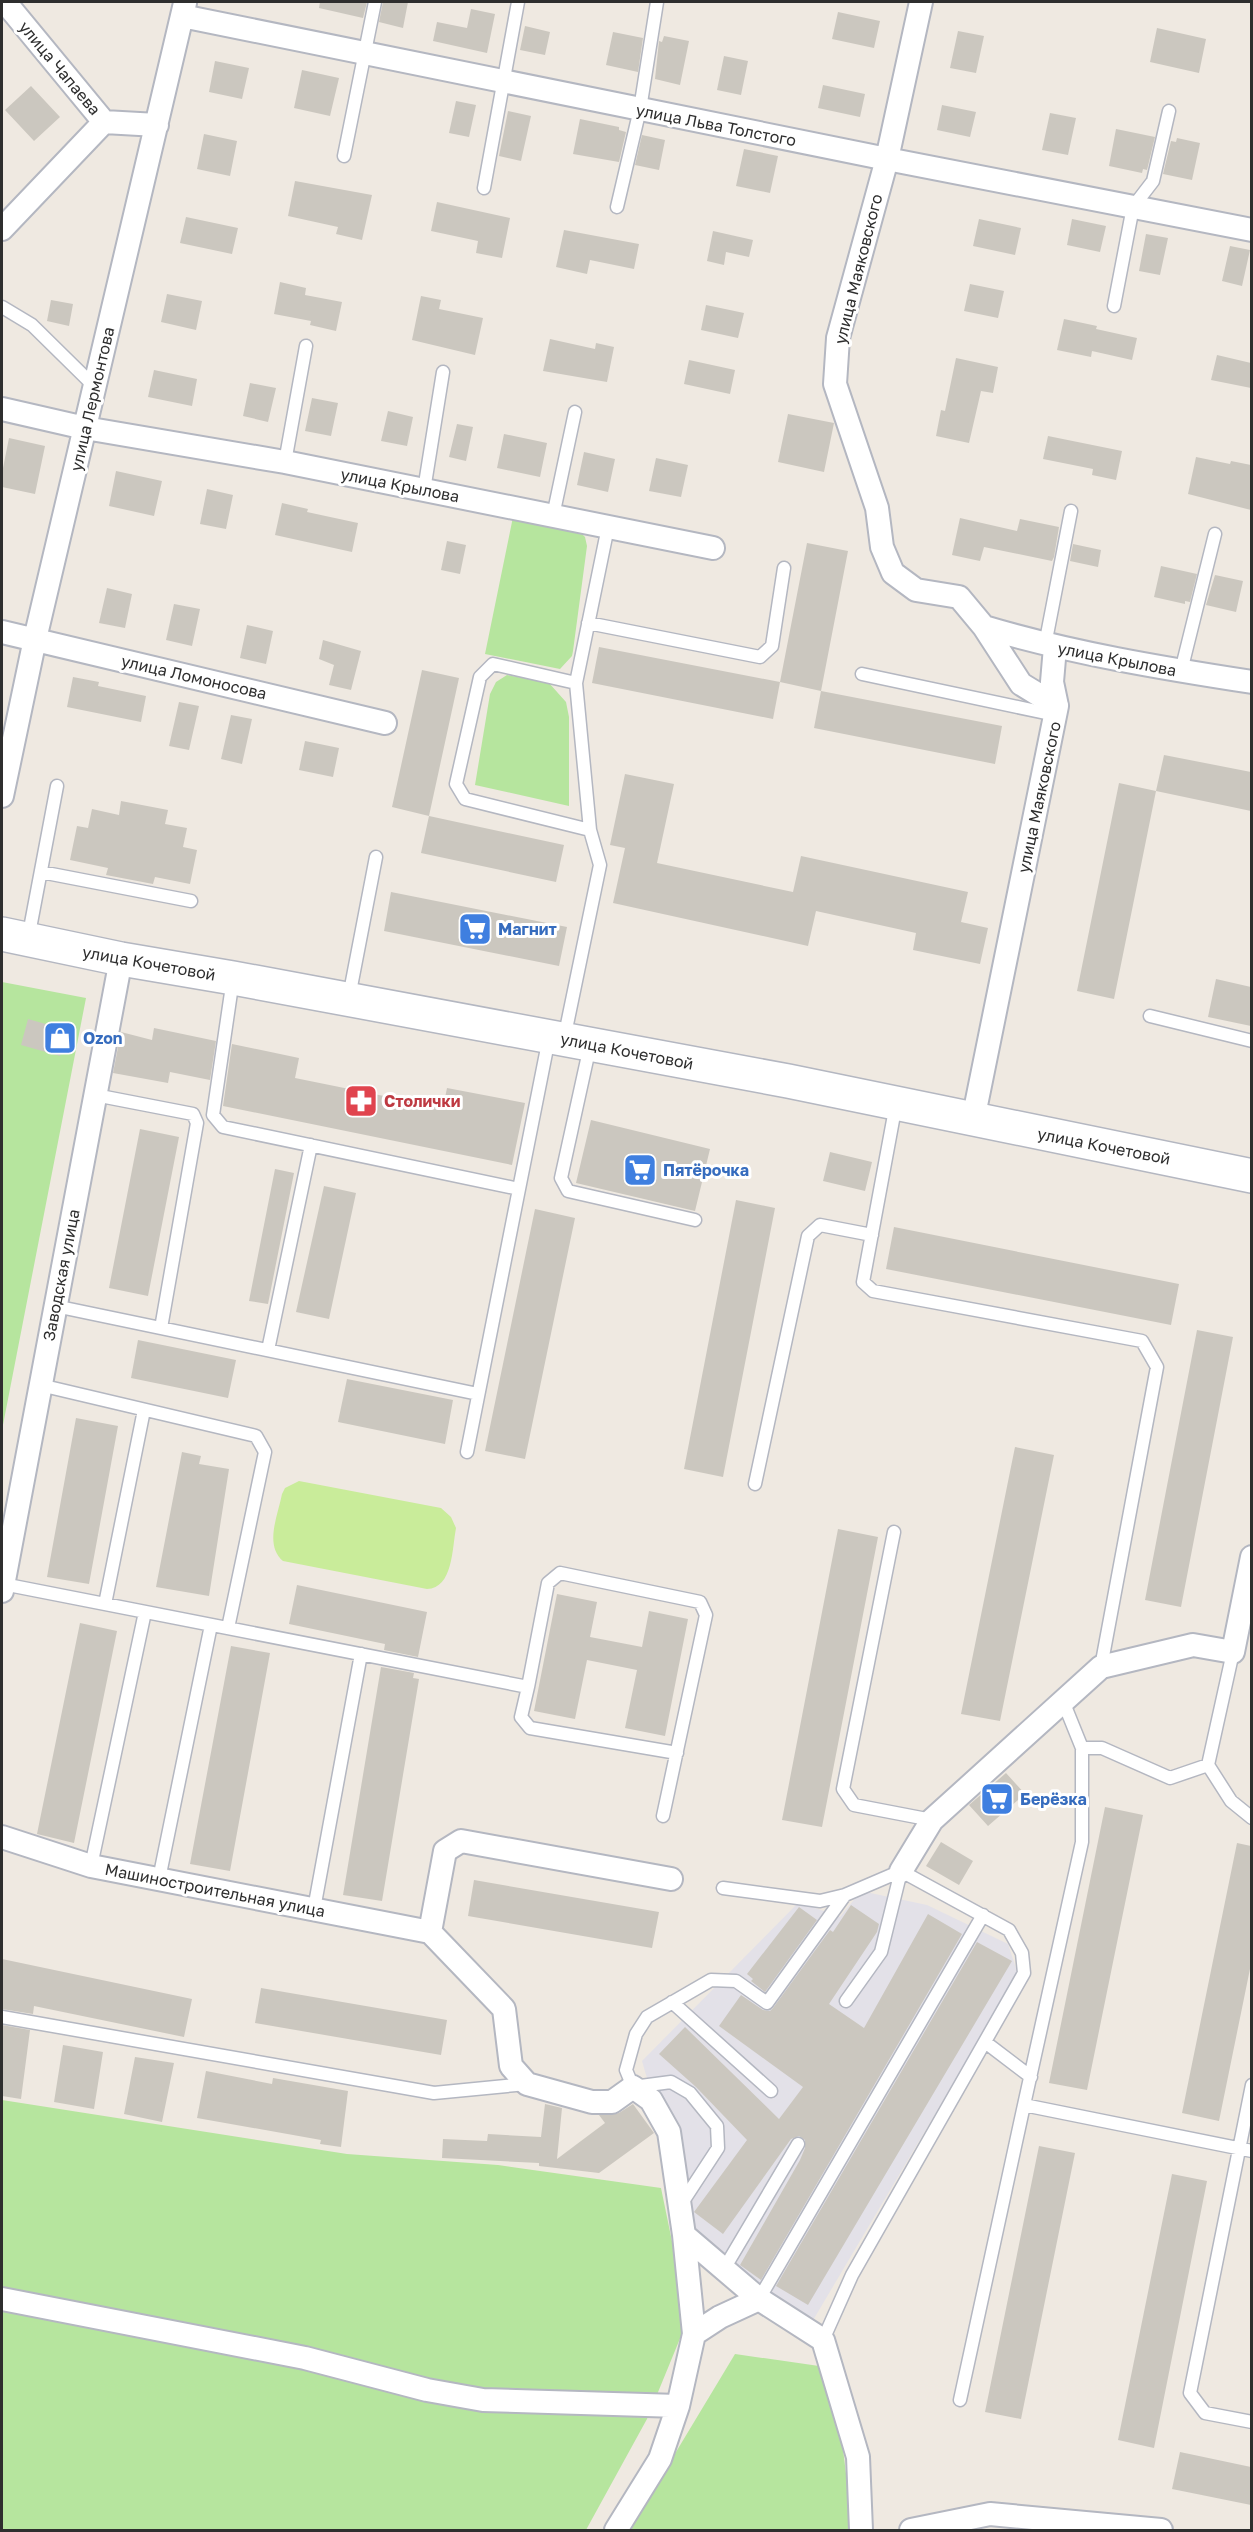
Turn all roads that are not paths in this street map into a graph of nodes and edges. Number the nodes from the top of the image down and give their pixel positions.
1 (5, 2) edge
2 (375, 2) edge
3 (518, 2) edge
4 (657, 2) edge
5 (921, 2) edge
6 (184, 9) edge
7 (364, 53) junction
8 (503, 81) junction
9 (640, 109) junction
10 (1169, 111) dead end
11 (104, 122) junction
12 (157, 125) junction
13 (344, 156) dead end
14 (887, 159) junction
15 (484, 188) dead end
16 (617, 207) dead end
17 (1133, 207) junction
18 (2, 229) edge
19 (1251, 230) edge
20 (1114, 306) dead end
21 (2, 307) edge
22 (306, 346) dead end
23 (442, 372) dead end
24 (95, 387) junction
25 (2, 409) edge
26 (575, 412) dead end
27 (85, 428) junction
28 (285, 462) junction
29 (424, 490) junction
30 (1071, 511) dead end
31 (553, 516) junction
32 (608, 527) junction
33 (1215, 534) dead end
34 (713, 548) dead end
35 (784, 568) dead end
36 (588, 623) junction
37 (984, 627) junction
38 (2, 632) edge
39 (34, 639) junction
40 (1050, 646) junction
41 (1181, 671) junction
42 (862, 674) dead end
43 (576, 682) junction
44 (1251, 682) edge
45 (1056, 711) junction
46 (386, 723) dead end
47 (57, 786) dead end
48 (2, 796) edge
49 (590, 830) junction
50 (376, 857) dead end
51 (41, 872) junction
52 (191, 901) dead end
53 (15, 937) edge
54 (121, 959) junction
55 (233, 978) junction
56 (348, 999) junction
57 (1150, 1016) dead end
58 (568, 1040) junction
59 (1251, 1041) edge
60 (95, 1095) junction
61 (896, 1104) junction
62 (973, 1120) junction
63 (310, 1145) junction
64 (1251, 1176) edge
65 (519, 1189) junction
66 (695, 1220) dead end
67 (872, 1235) junction
68 (55, 1306) junction
69 (162, 1328) junction
70 (268, 1350) junction
71 (40, 1385) junction
72 (478, 1394) junction
73 (144, 1410) junction
74 (467, 1452) dead end
75 (755, 1484) dead end
76 (894, 1532) dead end
77 (1251, 1557) edge
78 (2, 1588) edge
79 (105, 1604) junction
80 (145, 1612) junction
81 (211, 1625) junction
82 (228, 1628) junction
83 (1233, 1652) junction
84 (362, 1654) junction
85 (1101, 1667) junction
86 (528, 1687) junction
87 (1063, 1701) junction
88 (1082, 1748) junction
89 (677, 1754) junction
90 (1209, 1765) junction
91 (663, 1816) dead end
92 (1251, 1818) edge
93 (932, 1820) junction
94 (2, 1837) edge
95 (91, 1866) junction
96 (901, 1871) junction
97 (159, 1879) junction
98 (671, 1879) dead end
99 (723, 1888) dead end
100 (846, 1895) junction
101 (314, 1909) junction
102 (982, 1915) junction
103 (430, 1932) junction
104 (846, 2001) dead end
105 (672, 2002) junction
106 (2, 2017) edge
107 (984, 2042) junction
108 (1030, 2077) junction
109 (527, 2084) junction
110 (1251, 2085) edge
111 (633, 2087) junction
112 (771, 2091) dead end
113 (1024, 2105) junction
114 (798, 2144) dead end
115 (1239, 2148) junction
116 (1251, 2151) edge
117 (679, 2208) junction
118 (684, 2235) junction
119 (724, 2269) junction
120 (2, 2299) edge
121 (759, 2299) junction
122 (694, 2334) junction
123 (824, 2340) junction
124 (960, 2400) dead end
125 (678, 2406) junction
126 (1251, 2422) edge
127 (616, 2530) edge
128 (861, 2530) edge
129 (911, 2530) edge
130 (1161, 2530) edge

1 - 11 street, улица Чапаева
2 - 7 lane
3 - 8 lane
4 - 9 lane
5 - 14 street, улица Маяковского
6 - 7 street, улица Льва Толстого
6 - 12 street, улица Лермонтова
7 - 8 street, улица Льва Толстого
7 - 13 lane
8 - 9 street, улица Льва Толстого
8 - 15 lane
9 - 14 street, улица Льва Толстого
9 - 16 lane
10 - 17 lane
11 - 12 street, улица Чапаева
11 - 18 street
12 - 24 street, улица Лермонтова
14 - 17 street, улица Льва Толстого
14 - 37 street, улица Маяковского
17 - 19 street, улица Льва Толстого
17 - 20 lane
21 - 24 lane
22 - 28 lane
23 - 29 lane
24 - 27 street, улица Лермонтова
25 - 27 street, улица Крылова
26 - 31 lane
27 - 28 street, улица Крылова
27 - 39 street, улица Лермонтова
28 - 29 street, улица Крылова
29 - 31 street, улица Крылова
30 - 40 lane
31 - 32 street, улица Крылова
32 - 34 street, улица Крылова
32 - 36 lane
33 - 41 lane
35 - 36 lane
36 - 43 lane
37 - 40 street, улица Крылова
37 - 45 street, улица Маяковского
38 - 39 street, улица Ломоносова
39 - 46 street, улица Ломоносова
39 - 48 street, улица Лермонтова
40 - 41 street, улица Крылова
40 - 45 street
41 - 44 street, улица Крылова
42 - 45 lane
43 - 49 lane
43 - 49 lane
45 - 62 street, улица Маяковского
47 - 51 lane
49 - 58 lane
50 - 56 lane
51 - 52 lane
51 - 53 lane
53 - 54 main road, улица Кочетовой
54 - 55 main road, улица Кочетовой
54 - 60 street, Заводская улица
55 - 56 main road, улица Кочетовой
55 - 63 lane
56 - 58 main road, улица Кочетовой
57 - 59 lane
58 - 61 main road, улица Кочетовой
58 - 65 lane
58 - 66 lane
60 - 68 street, Заводская улица
60 - 69 lane
61 - 62 main road, улица Кочетовой
61 - 67 lane
62 - 64 main road, улица Кочетовой
63 - 65 lane
63 - 70 lane
65 - 72 lane
67 - 75 lane
67 - 85 lane
68 - 69 lane
68 - 71 street, Заводская улица
69 - 70 lane
70 - 72 lane
71 - 73 lane
71 - 78 street, Заводская улица
72 - 74 lane
73 - 79 lane
73 - 82 lane
76 - 93 lane
77 - 83 street
78 - 79 lane
79 - 80 lane
80 - 81 lane
80 - 95 lane
81 - 82 lane
81 - 97 lane
82 - 84 lane
83 - 85 street
83 - 90 lane
84 - 86 lane
84 - 101 lane
85 - 87 street
86 - 89 lane
86 - 89 lane
87 - 88 lane
87 - 93 street
88 - 90 lane
88 - 108 lane
89 - 91 lane
90 - 92 lane
93 - 96 street
94 - 95 street, Машиностроительная улица
95 - 97 street, Машиностроительная улица
96 - 100 lane
96 - 102 lane
96 - 104 lane
97 - 101 street, Машиностроительная улица
98 - 103 street
99 - 100 lane
100 - 105 lane
101 - 103 street, Машиностроительная улица
102 - 107 lane
102 - 121 lane
103 - 109 street
105 - 111 lane
105 - 112 lane
106 - 109 lane
107 - 108 lane
107 - 123 lane
108 - 113 lane
109 - 111 street
110 - 115 lane
111 - 117 street
111 - 117 lane
113 - 115 lane
113 - 124 lane
114 - 119 lane
115 - 116 lane
115 - 126 lane
117 - 118 street
118 - 119 street
118 - 122 street
119 - 121 street
120 - 125 street
121 - 122 street
121 - 123 street
122 - 125 street
123 - 128 street
125 - 127 street
129 - 130 street

